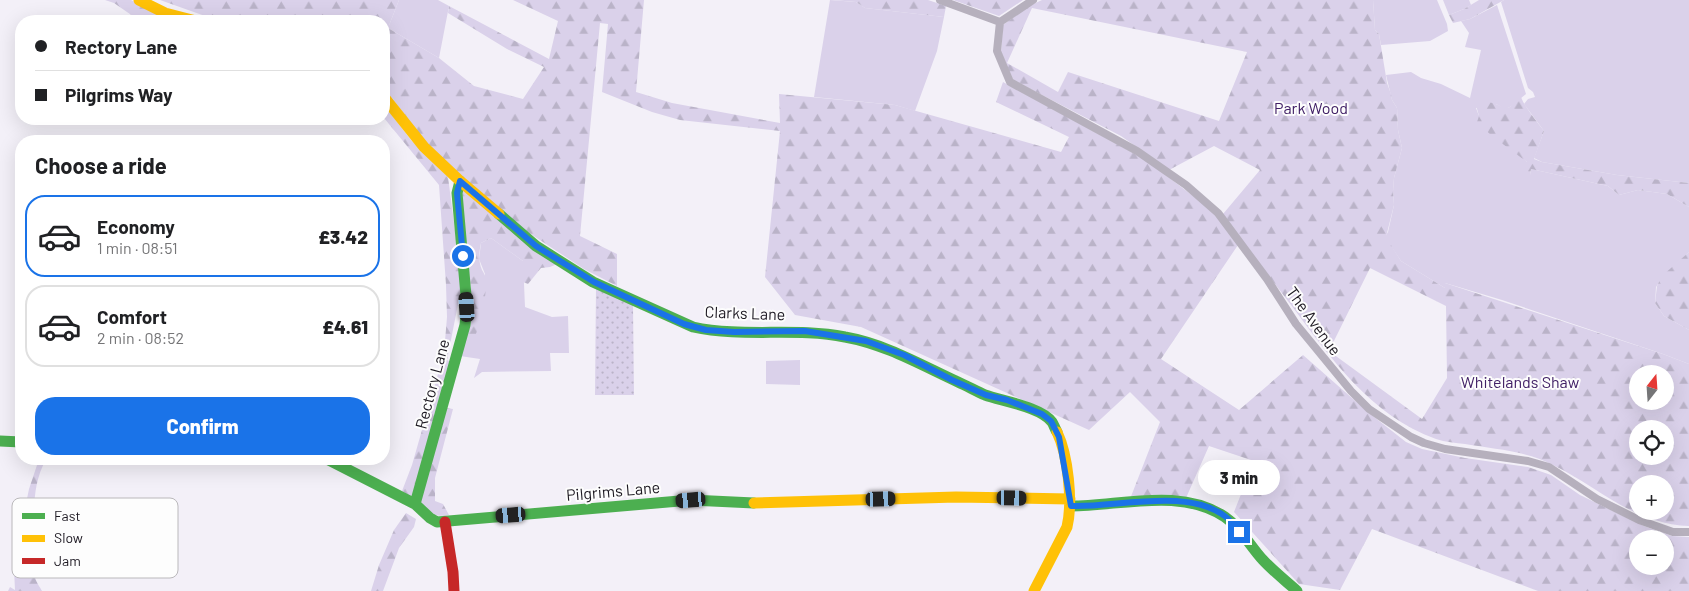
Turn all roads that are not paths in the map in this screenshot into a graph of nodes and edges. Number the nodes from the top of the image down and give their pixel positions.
1 (139, 0) edge
2 (940, 0) edge
3 (1033, 0) edge
4 (173, 15) edge
5 (1000, 22) junction
6 (390, 103) edge
7 (460, 181) junction
8 (0, 441) edge
9 (15, 442) edge
10 (339, 465) edge
11 (1071, 502) junction
12 (415, 504) junction
13 (445, 522) junction
14 (1689, 532) edge
15 (454, 591) edge
16 (1034, 591) edge
17 (1297, 591) edge

1 - 4 street
2 - 5 street
3 - 5 street
5 - 14 street, The Avenue
6 - 7 street, Clarks Lane
7 - 11 street, Clarks Lane
7 - 12 street, Rectory Lane
8 - 9 street
10 - 12 street
11 - 13 street, Pilgrims Lane
11 - 16 street
11 - 17 street, Pilgrims Lane
12 - 13 street
13 - 15 street

